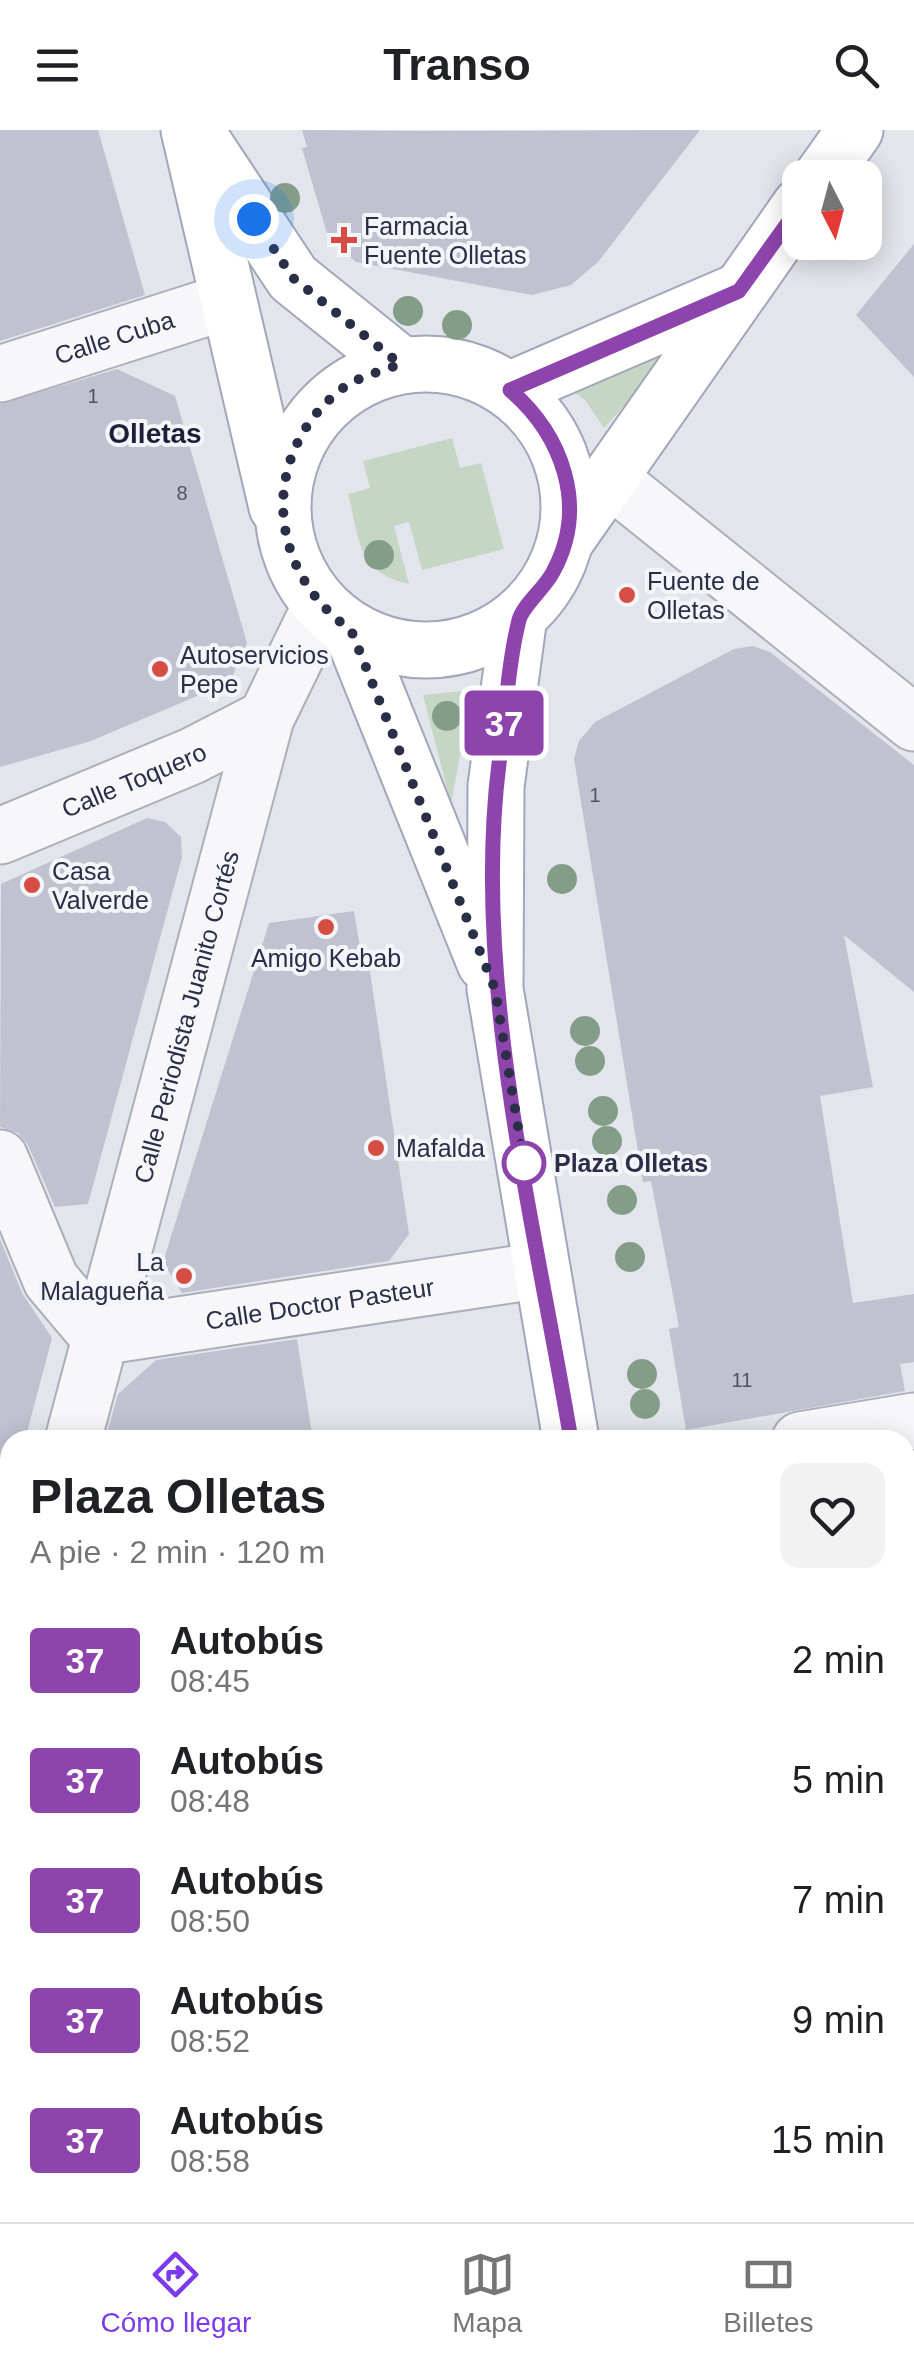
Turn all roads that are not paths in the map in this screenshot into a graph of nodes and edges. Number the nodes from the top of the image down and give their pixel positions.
1 (192, 130) edge
2 (854, 130) edge
3 (833, 160) edge
4 (782, 231) edge
5 (739, 291) junction
6 (228, 301) junction
7 (400, 364) junction
8 (0, 374) edge
9 (510, 390) junction
10 (610, 479) junction
11 (566, 540) junction
12 (287, 546) junction
13 (519, 616) junction
14 (336, 618) junction
15 (266, 718) junction
16 (914, 723) edge
17 (0, 836) edge
18 (495, 989) junction
19 (0, 1158) edge
20 (542, 1270) junction
21 (99, 1337) junction
22 (914, 1421) edge
23 (76, 1430) edge
24 (569, 1430) edge
25 (860, 1430) edge

1 - 6 main road
1 - 7 main road
2 - 3 main road
4 - 5 main road
5 - 9 main road
5 - 10 main road
6 - 8 street, Calle Cuba
6 - 12 main road
7 - 9 main road
7 - 12 main road
9 - 11 main road
10 - 11 main road
10 - 16 street
11 - 13 main road
12 - 14 main road
13 - 14 main road
13 - 18 main road
14 - 15 street, Calle Periodista Juanito Cortés
14 - 18 main road
15 - 17 street, Calle Toquero
15 - 21 street, Calle Periodista Juanito Cortés
18 - 20 main road
19 - 21 street
20 - 21 street, Calle Doctor Pasteur
20 - 24 main road
21 - 23 street, Calle Periodista Juanito Cortés
22 - 25 street

